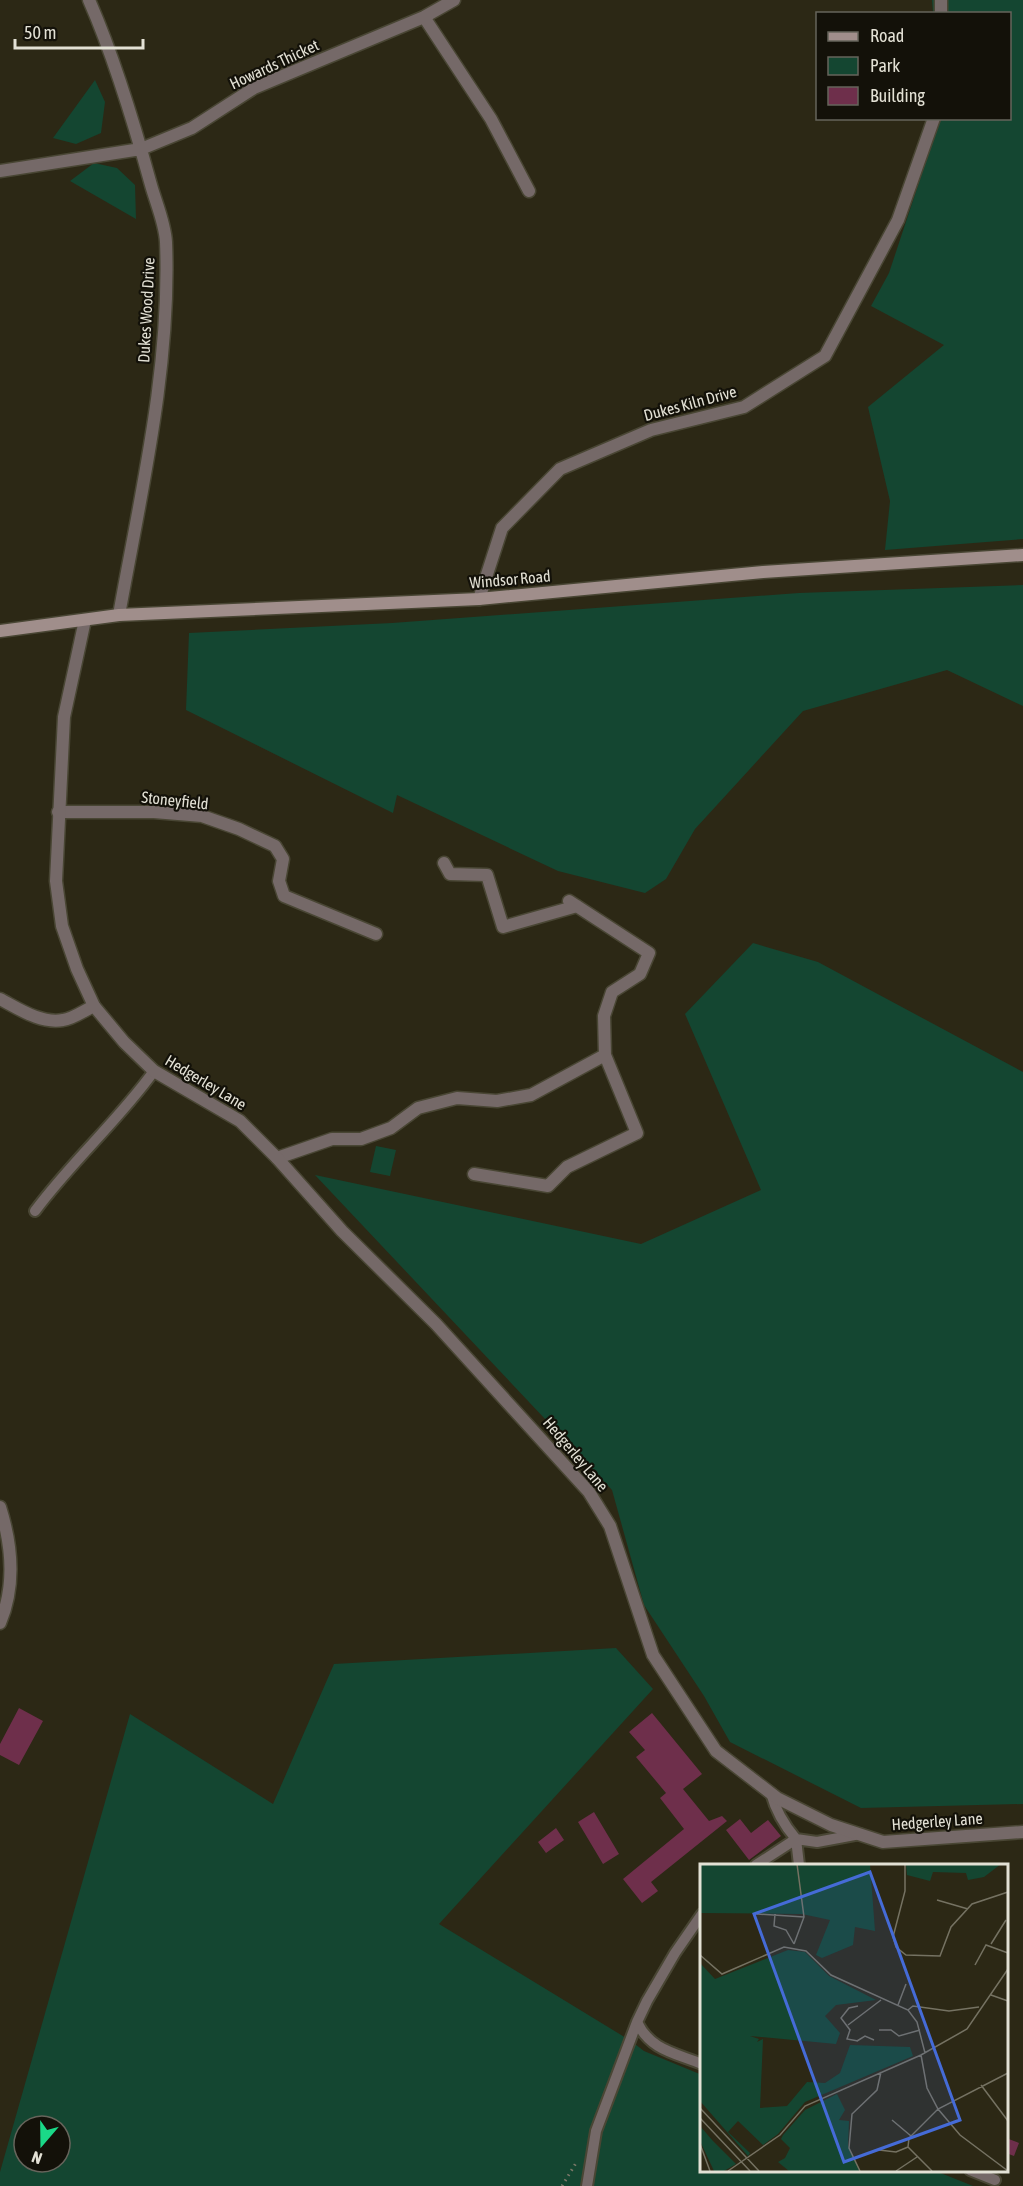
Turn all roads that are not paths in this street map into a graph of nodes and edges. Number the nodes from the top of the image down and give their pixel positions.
1 (89, 0) edge
2 (454, 0) edge
3 (424, 16) junction
4 (933, 120) edge
5 (141, 148) junction
6 (0, 171) edge
7 (529, 191) dead end
8 (1023, 555) edge
9 (479, 599) junction
10 (119, 615) junction
11 (85, 620) junction
12 (0, 631) edge
13 (58, 812) junction
14 (444, 863) dead end
15 (376, 934) dead end
16 (0, 999) edge
17 (94, 1006) junction
18 (605, 1055) junction
19 (154, 1071) junction
20 (277, 1158) junction
21 (474, 1174) dead end
22 (35, 1211) dead end
23 (0, 1507) edge
24 (0, 1623) edge
25 (771, 1793) junction
26 (1023, 1832) edge
27 (860, 1834) junction
28 (796, 1839) junction
29 (758, 1864) edge
30 (799, 1864) edge
31 (700, 1917) edge
32 (637, 2022) junction
33 (700, 2063) edge
34 (975, 2171) edge
35 (995, 2180) dead end
36 (587, 2186) edge

1 - 5 street, Dukes Wood Drive
2 - 3 street, Howards Thicket
3 - 5 street, Howards Thicket
3 - 7 street
4 - 9 street, Dukes Kiln Drive
5 - 6 street
5 - 10 street, Dukes Wood Drive
8 - 9 main road, Windsor Road
9 - 10 main road, Windsor Road
10 - 11 main road, Windsor Road
11 - 12 main road, Windsor Road
11 - 13 street, Hedgerley Lane
13 - 15 street, Stoneyfield
13 - 17 street, Hedgerley Lane
14 - 18 street
16 - 17 street
17 - 19 street, Hedgerley Lane
18 - 20 street
18 - 21 street
19 - 20 street, Hedgerley Lane
19 - 22 lane
20 - 25 street, Hedgerley Lane
23 - 24 street
25 - 27 street, Hedgerley Lane
25 - 28 lane
26 - 27 street, Hedgerley Lane
27 - 28 lane
28 - 29 lane
28 - 30 lane
31 - 32 lane
32 - 33 lane
32 - 36 lane
34 - 35 lane

